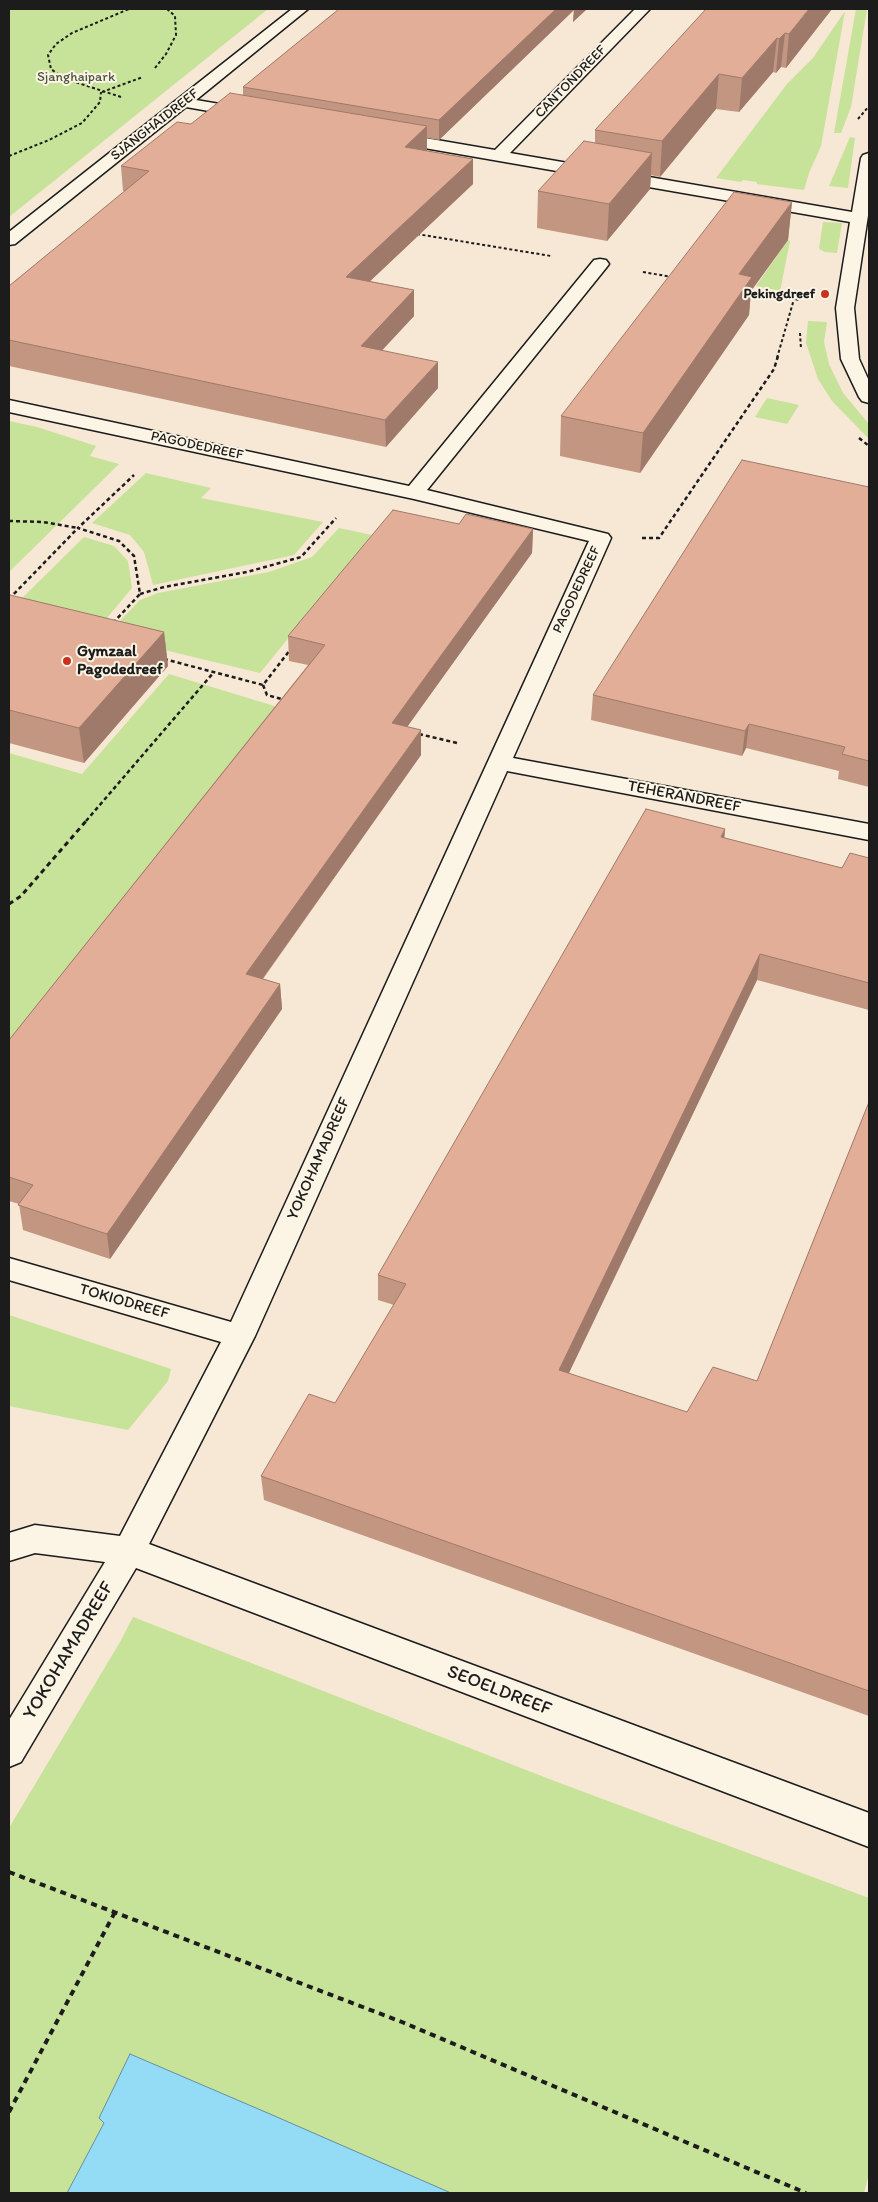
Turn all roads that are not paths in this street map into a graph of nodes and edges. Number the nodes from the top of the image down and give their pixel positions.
1 (301, 9) edge
2 (643, 9) edge
3 (183, 102) junction
4 (270, 117) edge
5 (375, 134) edge
6 (499, 155) junction
7 (869, 158) edge
8 (859, 218) junction
9 (9, 240) edge
10 (600, 264) road end
11 (849, 272) junction
12 (869, 272) edge
13 (869, 397) edge
14 (9, 406) edge
15 (414, 493) junction
16 (500, 758) junction
17 (869, 832) edge
18 (9, 1269) edge
19 (240, 1336) junction
20 (9, 1547) edge
21 (129, 1551) junction
22 (9, 1752) edge
23 (869, 1830) edge

1 - 3 street, SJANGHAIDREEF
2 - 6 street, CANTONDREEF
3 - 4 street
3 - 9 street, SJANGHAIDREEF
5 - 6 street
6 - 8 street
7 - 8 street
8 - 11 street
10 - 15 street
11 - 12 street
11 - 13 street
14 - 15 street, PAGODEDREEF
15 - 16 street, PAGODEDREEF
16 - 17 street, TEHERANDREEF
16 - 19 street, YOKOHAMADREEF
18 - 19 street, TOKIODREEF
19 - 21 street, YOKOHAMADREEF
20 - 21 street
21 - 22 street, YOKOHAMADREEF
21 - 23 street, SEOELDREEF

